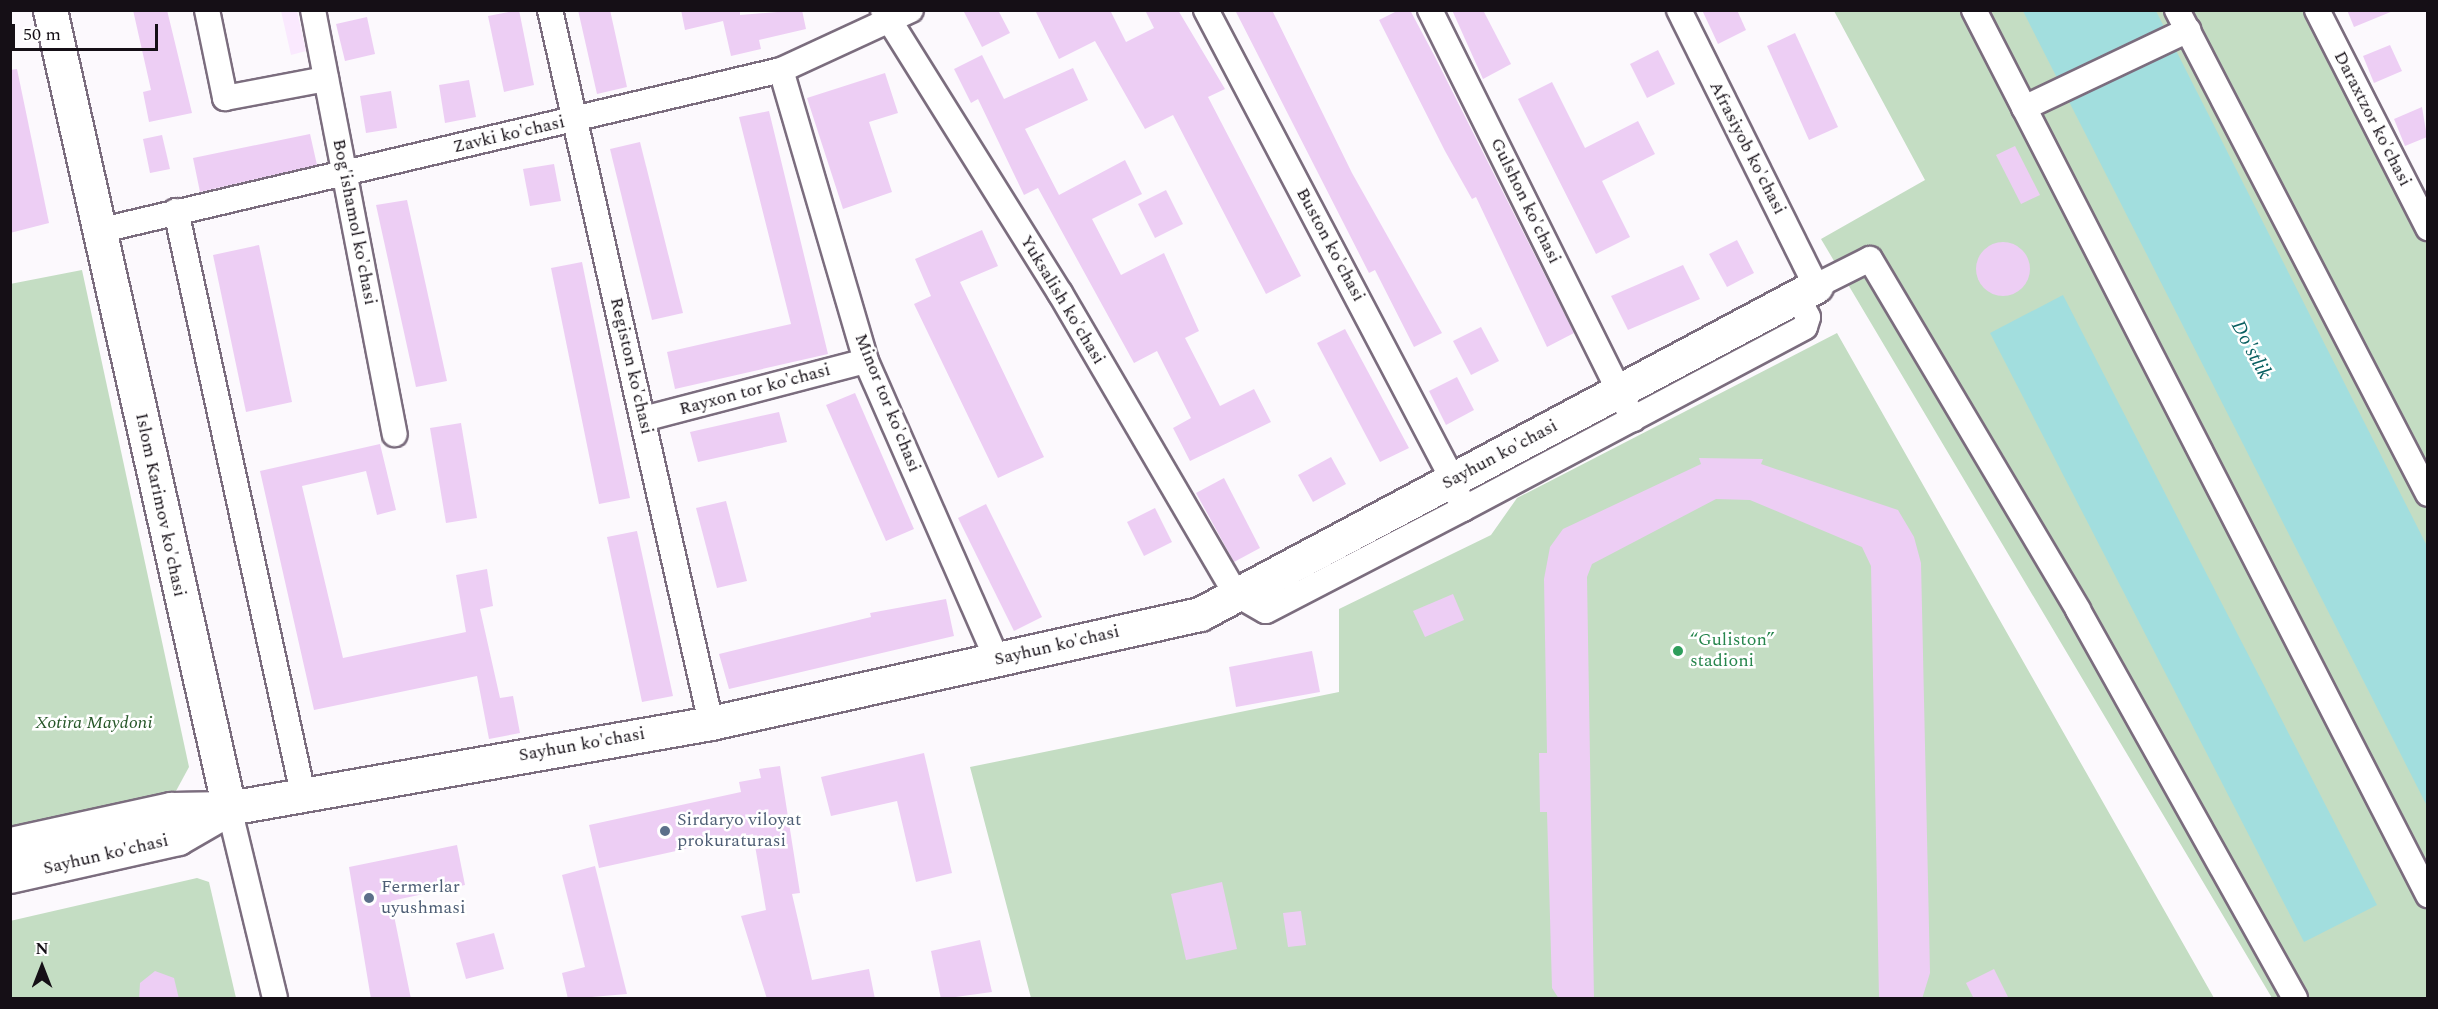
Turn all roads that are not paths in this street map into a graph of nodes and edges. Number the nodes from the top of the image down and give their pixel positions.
1 (50, 10) edge
2 (207, 10) edge
3 (313, 10) edge
4 (550, 10) edge
5 (911, 10) edge
6 (1206, 10) edge
7 (1430, 10) edge
8 (1679, 10) edge
9 (1974, 10) edge
10 (2317, 10) edge
11 (886, 16) edge
12 (2183, 20) edge
13 (781, 70) junction
14 (326, 79) junction
15 (2024, 108) junction
16 (575, 120) junction
17 (345, 172) junction
18 (176, 211) junction
19 (2427, 228) edge
20 (98, 231) junction
21 (1807, 291) junction
22 (866, 361) junction
23 (1626, 405) junction
24 (643, 419) junction
25 (395, 434) dead end
26 (2427, 494) edge
27 (1458, 495) junction
28 (1236, 594) junction
29 (997, 659) junction
30 (711, 723) junction
31 (303, 794) junction
32 (229, 808) junction
33 (10, 844) edge
34 (10, 876) edge
35 (2427, 895) edge
36 (275, 999) edge
37 (2295, 999) edge

1 - 20 street, Islom Karimov ko'chasi
2 - 14 street
3 - 14 street, Bog'ishamol ko'chasi
4 - 16 street, Registon ko'chasi
5 - 11 street, Zavki ko'chasi
6 - 27 street, Buston ko'chasi
7 - 23 street, Gulshon ko'chasi
8 - 21 street, Afrasiyob ko'chasi
9 - 15 street
10 - 19 street, Daraxtzor ko'chasi
11 - 13 street, Zavki ko'chasi
11 - 28 street, Yuksalish ko'chasi
12 - 15 street
12 - 26 street
13 - 16 street, Zavki ko'chasi
13 - 22 street, Minor tor ko'chasi
14 - 17 street, Bog'ishamol ko'chasi
15 - 35 street
16 - 17 street, Zavki ko'chasi
16 - 24 street, Registon ko'chasi
17 - 18 street, Zavki ko'chasi
17 - 25 street, Bog'ishamol ko'chasi
18 - 20 street, Zavki ko'chasi
18 - 31 street
20 - 32 street, Islom Karimov ko'chasi
21 - 23 street, Sayhun ko'chasi
21 - 37 street
22 - 24 street, Rayxon tor ko'chasi
22 - 29 street, Minor tor ko'chasi
23 - 27 street, Sayhun ko'chasi
24 - 30 street, Registon ko'chasi
27 - 28 street, Sayhun ko'chasi
28 - 29 street, Sayhun ko'chasi
29 - 30 street, Sayhun ko'chasi
30 - 31 street, Sayhun ko'chasi
31 - 32 street, Sayhun ko'chasi
32 - 33 street, Sayhun ko'chasi
32 - 34 street, Sayhun ko'chasi
32 - 36 street, Islom Karimov ko'chasi

